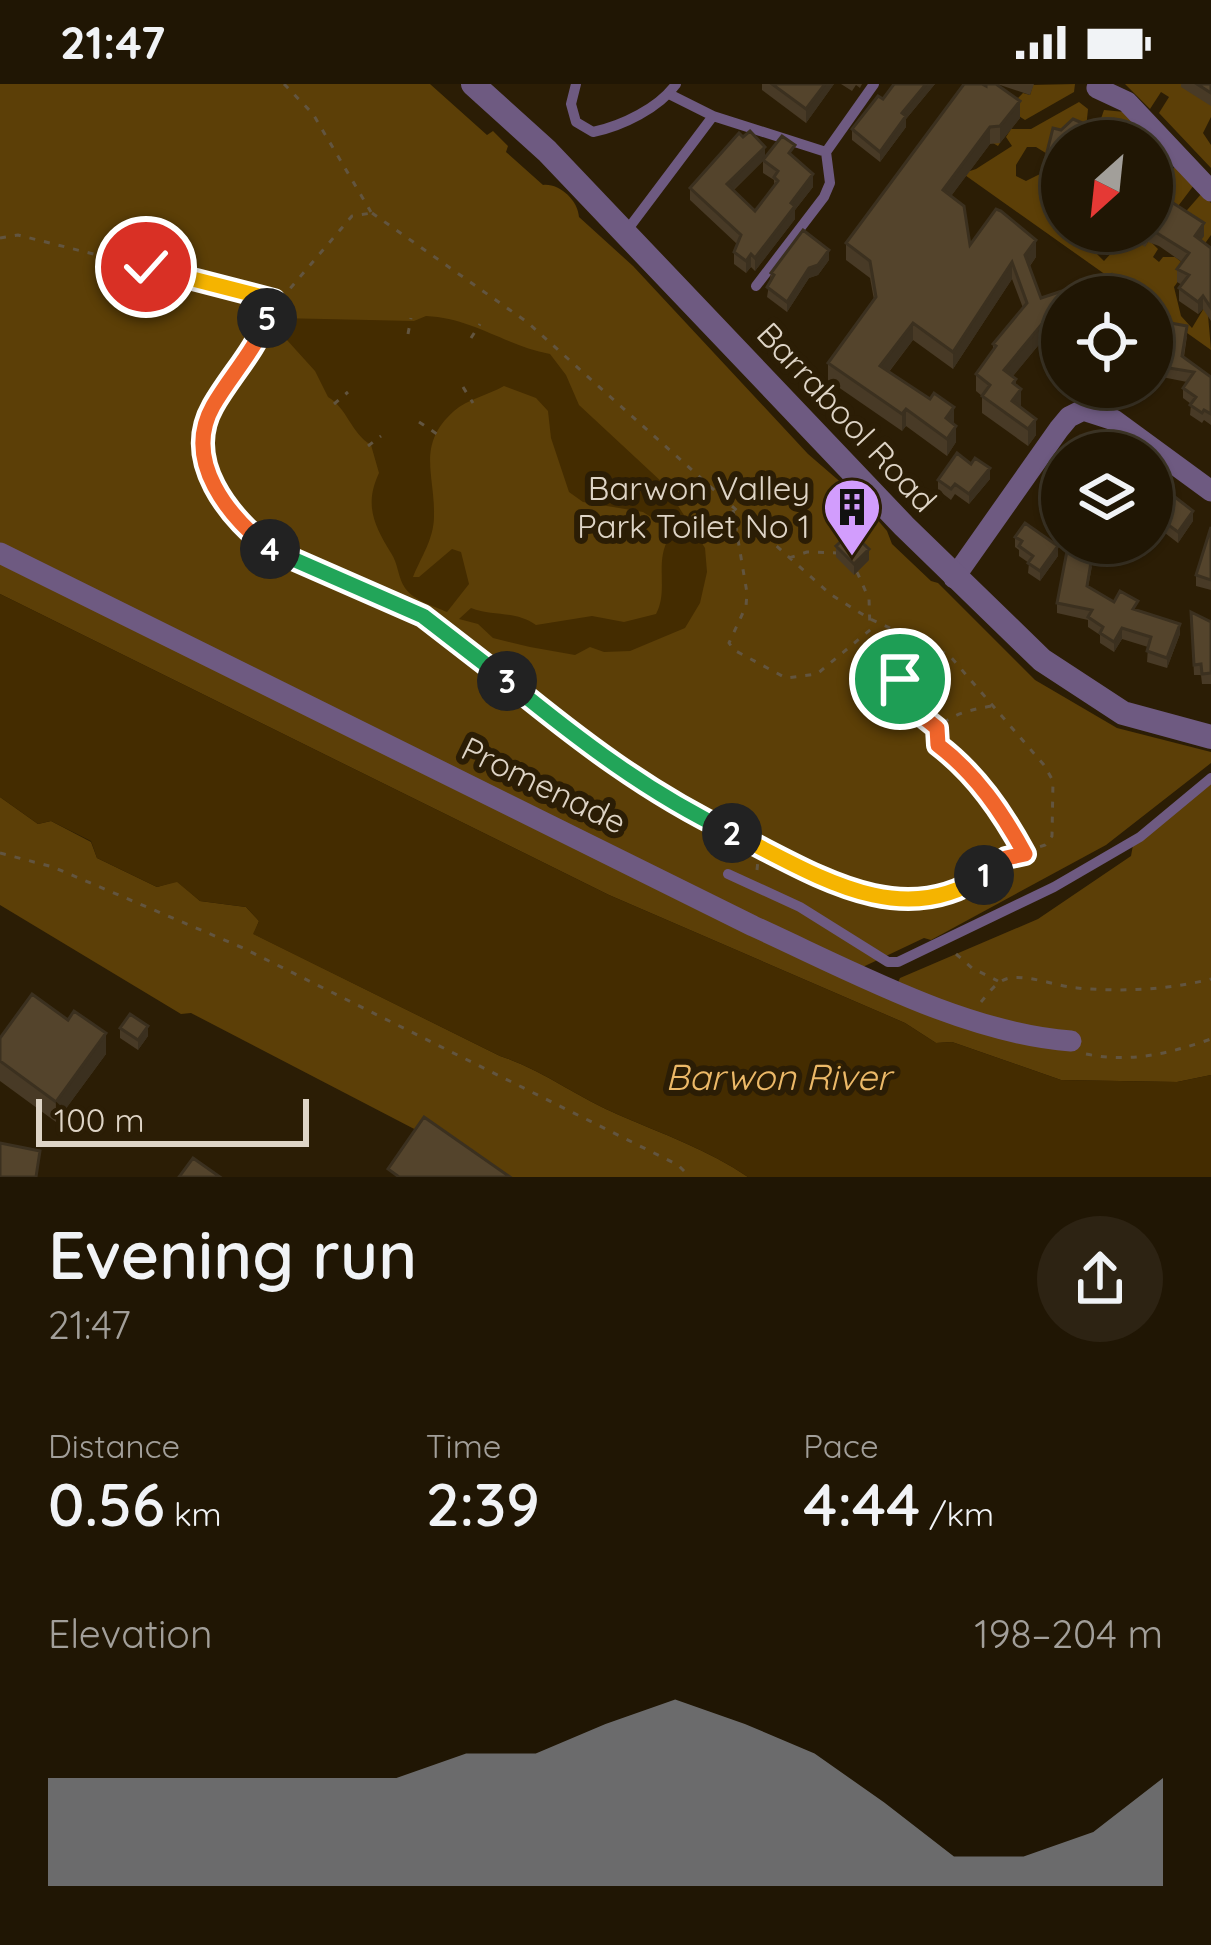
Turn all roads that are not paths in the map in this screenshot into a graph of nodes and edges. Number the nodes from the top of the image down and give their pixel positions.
1 (473, 84) edge
2 (576, 84) edge
3 (874, 84) edge
4 (1097, 88) dead end
5 (673, 89) edge
6 (712, 116) junction
7 (826, 152) junction
8 (1211, 191) edge
9 (626, 233) junction
10 (756, 286) dead end
11 (1211, 491) edge
12 (0, 554) edge
13 (955, 578) junction
14 (1211, 737) edge
15 (1211, 778) edge
16 (728, 874) dead end
17 (1077, 1047) road end

1 - 9 street, Barrabool Road
2 - 5 lane
3 - 7 lane
4 - 8 street
5 - 6 lane
6 - 7 lane
6 - 9 lane
7 - 10 lane
9 - 13 street, Barrabool Road
11 - 13 street
12 - 17 street, Promenade
13 - 14 street, Barrabool Road
15 - 16 lane

